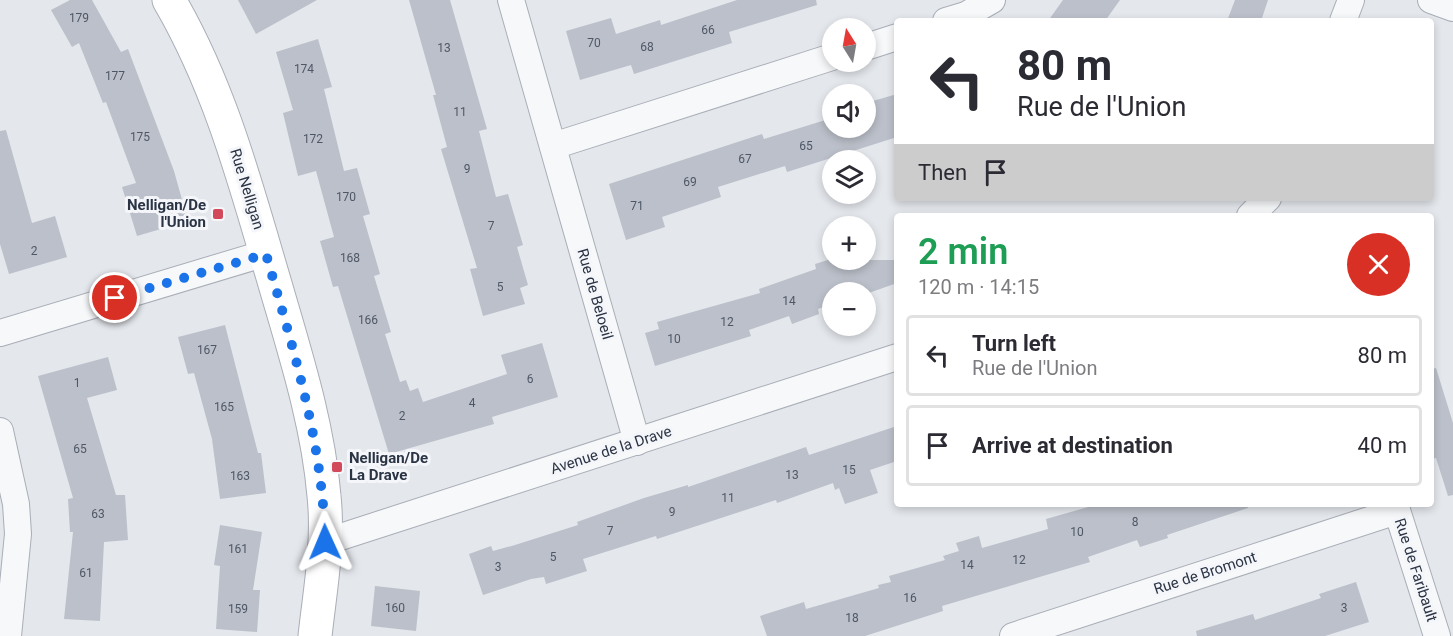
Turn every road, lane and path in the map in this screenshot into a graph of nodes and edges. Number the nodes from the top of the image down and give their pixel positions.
1 (170, 0) edge
2 (512, 0) edge
3 (992, 0) edge
4 (1351, 0) edge
5 (1431, 0) edge
6 (1453, 8) edge
7 (956, 18) edge
8 (1344, 18) edge
9 (894, 38) edge
10 (876, 44) edge
11 (822, 60) edge
12 (553, 146) junction
13 (266, 254) junction
14 (0, 333) edge
15 (894, 358) edge
16 (0, 431) edge
17 (637, 442) junction
18 (1396, 507) edge
19 (325, 542) junction
20 (8, 636) edge
21 (315, 636) edge
22 (1013, 636) edge
23 (1437, 636) edge

1 - 13 street, Rue Nelligan
2 - 12 street, Rue de Beloeil
3 - 7 street
4 - 8 street
5 - 6 street
9 - 10 street
11 - 12 street
12 - 17 street, Rue de Beloeil
13 - 14 street
13 - 19 street, Rue Nelligan
15 - 17 street, Avenue de la Drave
16 - 20 street
17 - 19 street, Avenue de la Drave
18 - 22 street, Rue de Bromont
18 - 23 street, Rue de Faribault
19 - 21 street, Rue Nelligan

